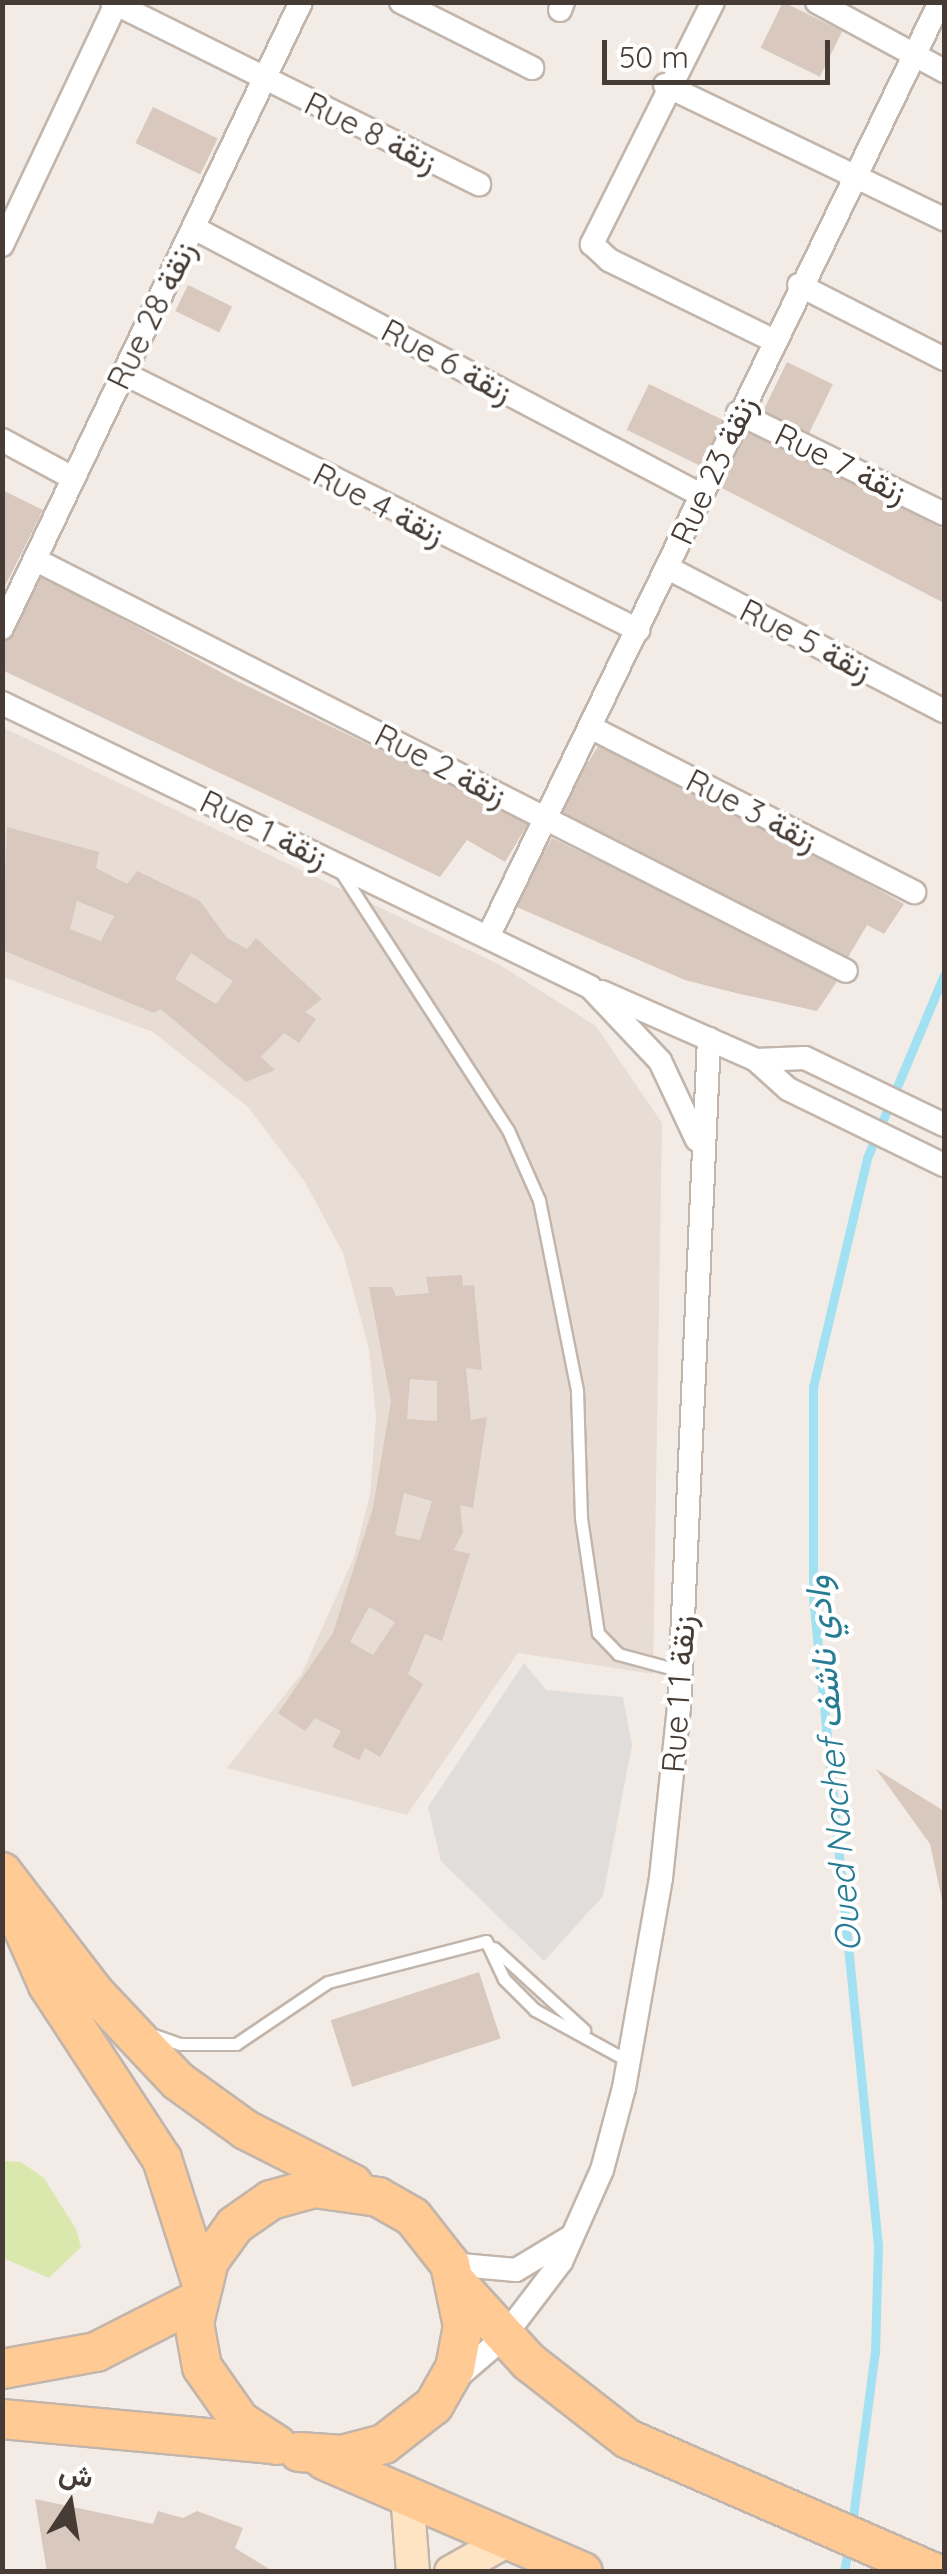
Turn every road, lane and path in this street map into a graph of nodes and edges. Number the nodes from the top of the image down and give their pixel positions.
1 (301, 2) edge
2 (401, 2) edge
3 (712, 2) edge
4 (817, 2) edge
5 (940, 2) edge
6 (115, 3) edge
7 (914, 57) junction
8 (532, 68) dead end
9 (944, 71) edge
10 (263, 80) junction
11 (665, 85) junction
12 (856, 176) junction
13 (479, 184) dead end
14 (944, 219) edge
15 (194, 228) junction
16 (2, 246) edge
17 (799, 285) junction
18 (774, 342) junction
19 (944, 359) edge
20 (123, 373) junction
21 (738, 412) junction
22 (2, 440) edge
23 (69, 476) junction
24 (699, 494) junction
25 (944, 514) edge
26 (36, 560) junction
27 (668, 568) junction
28 (2, 628) edge
29 (638, 630) junction
30 (2, 702) edge
31 (944, 712) edge
32 (590, 728) junction
33 (546, 819) junction
34 (336, 864) junction
35 (914, 892) dead end
36 (488, 937) junction
37 (525, 956) joint
38 (846, 971) dead end
39 (590, 987) junction
40 (709, 1039) junction
41 (756, 1060) junction
42 (944, 1125) edge
43 (701, 1159) junction
44 (944, 1165) edge
45 (681, 1671) junction
46 (2, 1875) edge
47 (117, 2019) junction
48 (628, 2061) junction
49 (378, 2197) junction
50 (583, 2219) junction
51 (454, 2274) junction
52 (198, 2291) junction
53 (504, 2338) junction
54 (5, 2366) edge
55 (446, 2387) junction
56 (2, 2419) edge
57 (288, 2448) junction
58 (407, 2493) junction
59 (510, 2538) junction
60 (413, 2572) edge
61 (452, 2572) edge
62 (584, 2572) edge
63 (932, 2572) edge

1 - 10 street, Rue 28 زنقة
2 - 8 street
3 - 11 street
4 - 7 street
5 - 7 street, Rue 23 زنقة
6 - 10 street, Rue 8 زنقة
6 - 16 street
7 - 9 street
7 - 12 street, Rue 23 زنقة
10 - 13 street, Rue 8 زنقة
10 - 15 street, Rue 28 زنقة
11 - 12 street
11 - 18 street
12 - 14 street
12 - 17 street, Rue 23 زنقة
15 - 20 street, Rue 28 زنقة
15 - 24 street, Rue 6 زنقة
17 - 18 street, Rue 23 زنقة
17 - 19 street
18 - 21 street, Rue 23 زنقة
20 - 23 street, Rue 28 زنقة
20 - 29 street, Rue 4 زنقة
21 - 24 street, Rue 23 زنقة
21 - 25 street, Rue 7 زنقة
22 - 23 street
23 - 26 street, Rue 28 زنقة
24 - 27 street, Rue 23 زنقة
26 - 28 street, Rue 28 زنقة
26 - 33 street, Rue 2 زنقة
27 - 29 street, Rue 23 زنقة
27 - 31 street, Rue 5 زنقة
29 - 32 street, Rue 23 زنقة
30 - 34 street, Rue زنقة 1
32 - 33 street, Rue 23 زنقة
32 - 35 street, Rue 3 زنقة
33 - 36 street, Rue 23 زنقة
33 - 38 street, Rue 2 زنقة
34 - 36 street, Rue زنقة 1
34 - 45 lane
36 - 37 street, Rue زنقة 1
37 - 39 street, Rue 1 زنقة 1
39 - 40 street
39 - 43 street, Rue 1 زنقة 1
40 - 41 street
40 - 43 street, Rue 1 زنقة 1
41 - 42 street
41 - 44 street
43 - 45 street, Rue 1 زنقة 1
45 - 48 street, Rue 1 زنقة 1
46 - 47 main road
46 - 52 main road
47 - 48 lane
47 - 49 main road
48 - 50 street, Rue 1 زنقة 1
49 - 51 main road
49 - 52 main road
50 - 51 street
50 - 53 street
51 - 53 main road
51 - 55 main road
52 - 54 main road
52 - 57 main road
53 - 55 street
53 - 63 main road
55 - 57 main road
56 - 57 main road
57 - 58 main road
58 - 59 main road
58 - 60 street
59 - 61 street
59 - 62 main road

